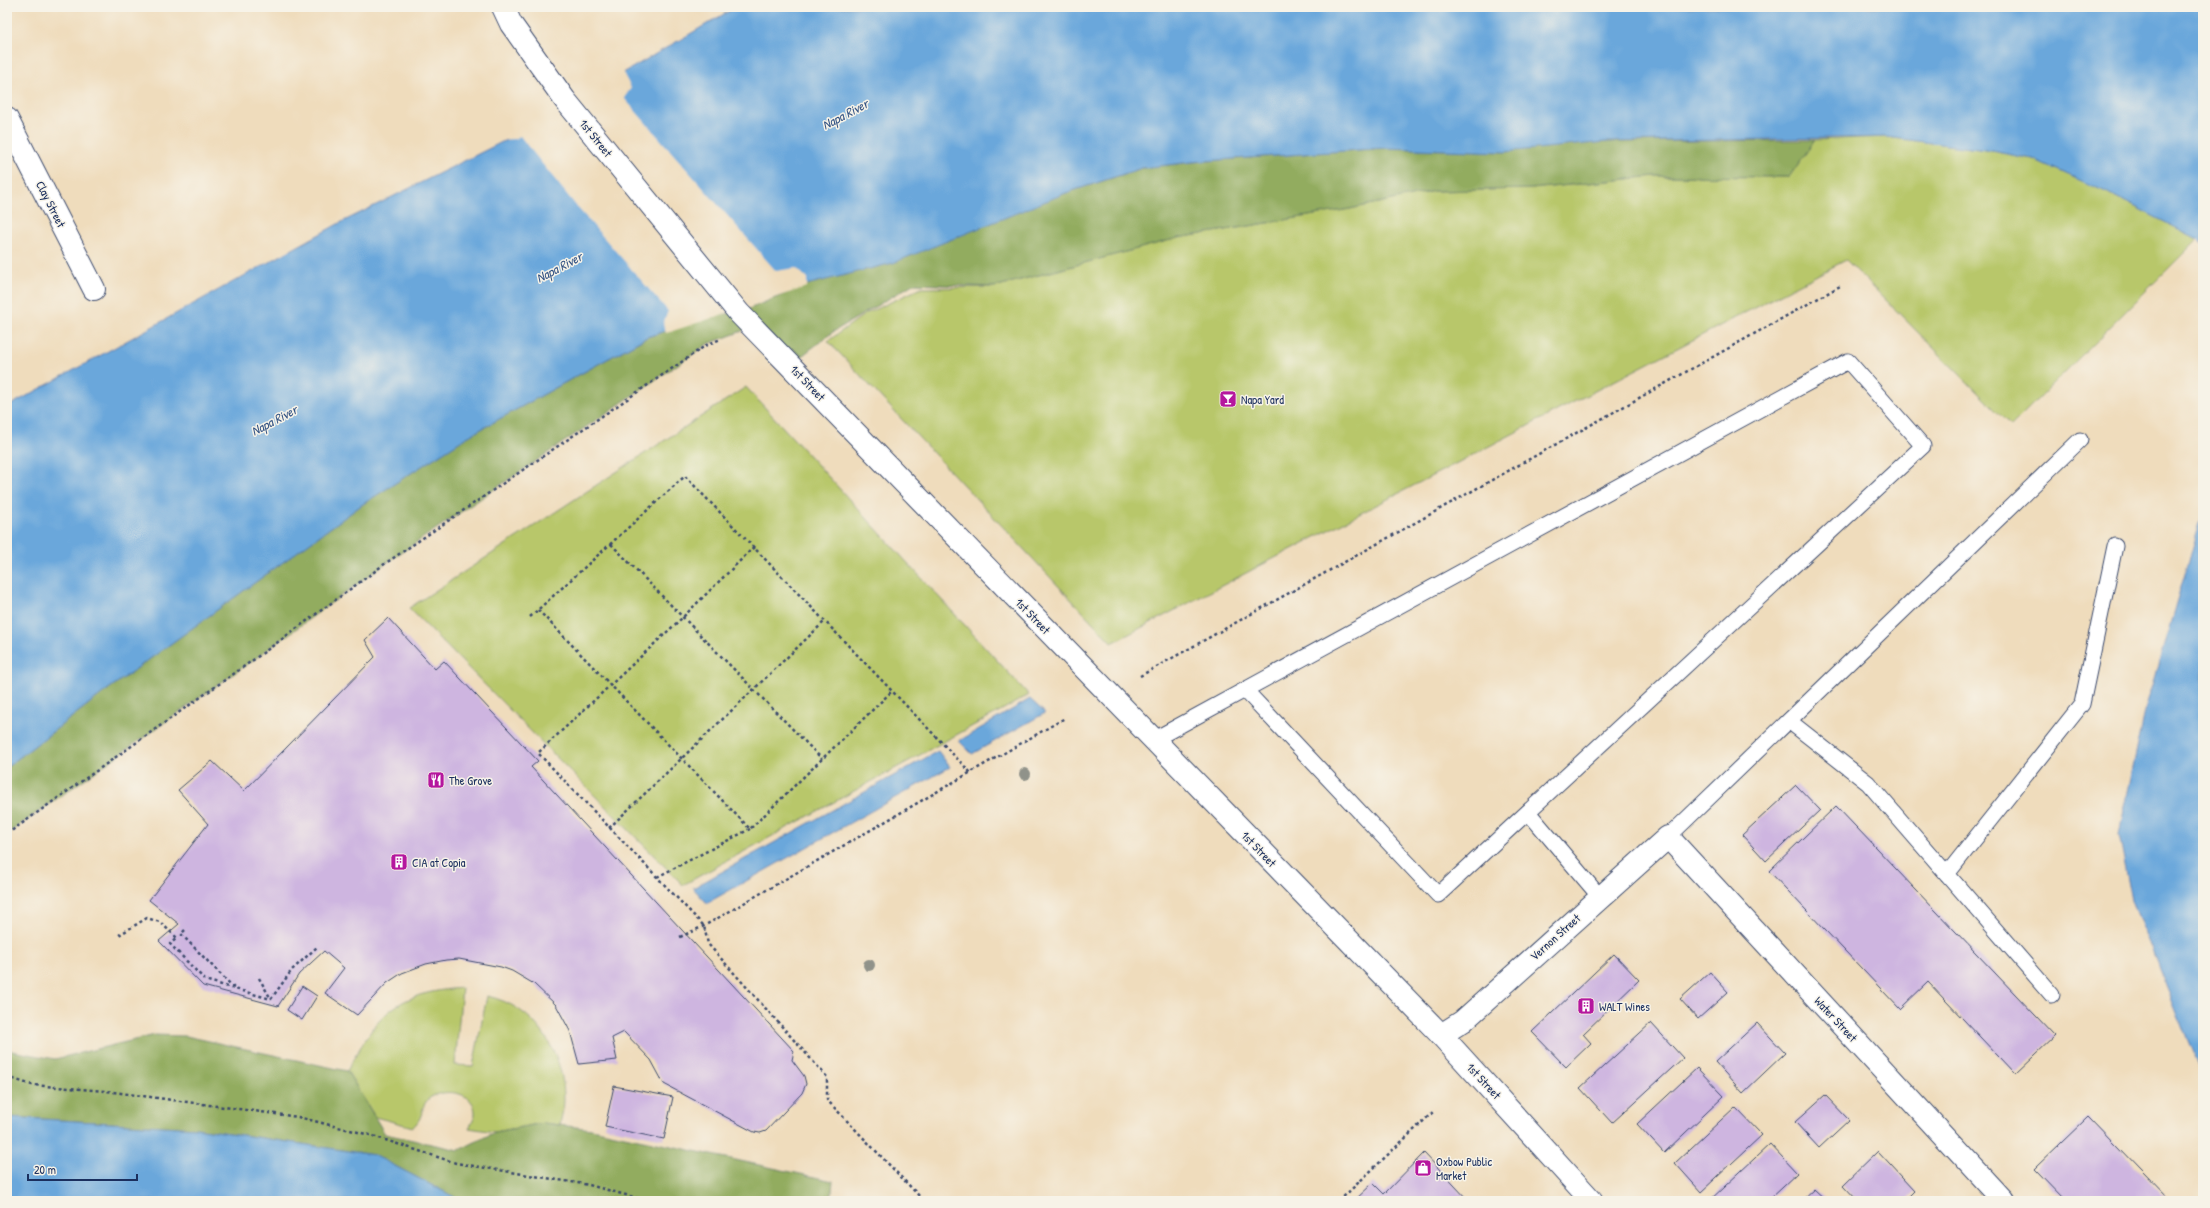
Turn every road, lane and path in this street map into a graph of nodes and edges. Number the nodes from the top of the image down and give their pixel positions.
1 (503, 7) edge
2 (7, 119) edge
3 (1842, 285) dead end
4 (94, 288) dead end
5 (746, 320) junction
6 (2080, 440) dead end
7 (611, 544) junction
8 (2115, 546) dead end
9 (754, 547) junction
10 (538, 610) junction
11 (530, 617) dead end
12 (683, 617) junction
13 (825, 621) junction
14 (1140, 676) dead end
15 (610, 684) junction
16 (753, 690) junction
17 (1245, 690) junction
18 (892, 691) junction
19 (1065, 718) dead end
20 (1789, 721) junction
21 (1153, 740) junction
22 (682, 759) junction
23 (822, 759) junction
24 (971, 773) junction
25 (1528, 812) junction
26 (609, 828) junction
27 (750, 829) junction
28 (7, 834) edge
29 (1668, 838) junction
30 (1947, 874) junction
31 (658, 877) junction
32 (1600, 897) junction
33 (704, 926) junction
34 (185, 930) dead end
35 (119, 936) dead end
36 (680, 937) dead end
37 (318, 946) dead end
38 (259, 978) dead end
39 (235, 990) junction
40 (2052, 995) dead end
41 (271, 999) junction
42 (1441, 1035) junction
43 (7, 1077) edge
44 (1434, 1111) dead end
45 (1999, 1199) edge
46 (648, 1201) edge
47 (924, 1201) edge
48 (1338, 1201) edge
49 (1592, 1201) edge

1 - 5 main road, 1st Street
2 - 4 main road, Clay Street
3 - 14 path
5 - 21 main road, 1st Street
5 - 28 path
6 - 20 lane
7 - 9 path
7 - 10 path
7 - 12 path
8 - 30 lane
9 - 12 path
9 - 13 path
10 - 11 path
10 - 15 path
12 - 15 path
12 - 16 path
13 - 16 path
13 - 18 path
15 - 22 path
15 - 26 path
16 - 22 path
16 - 23 path
17 - 21 lane
17 - 25 lane
17 - 25 lane
18 - 23 path
18 - 24 path
19 - 24 path
20 - 29 lane
20 - 30 lane
21 - 42 main road, 1st Street
22 - 26 path
22 - 27 path
23 - 27 path
24 - 33 path
25 - 32 lane
26 - 31 path
27 - 31 path
29 - 32 main road, Vernon Street
29 - 45 main road, Water Street
30 - 40 lane
31 - 33 path
32 - 42 main road, Vernon Street
33 - 36 path
33 - 47 path
34 - 39 path
35 - 39 path
37 - 41 path
38 - 41 path
39 - 41 path
42 - 49 main road, 1st Street
43 - 46 path
44 - 48 path

